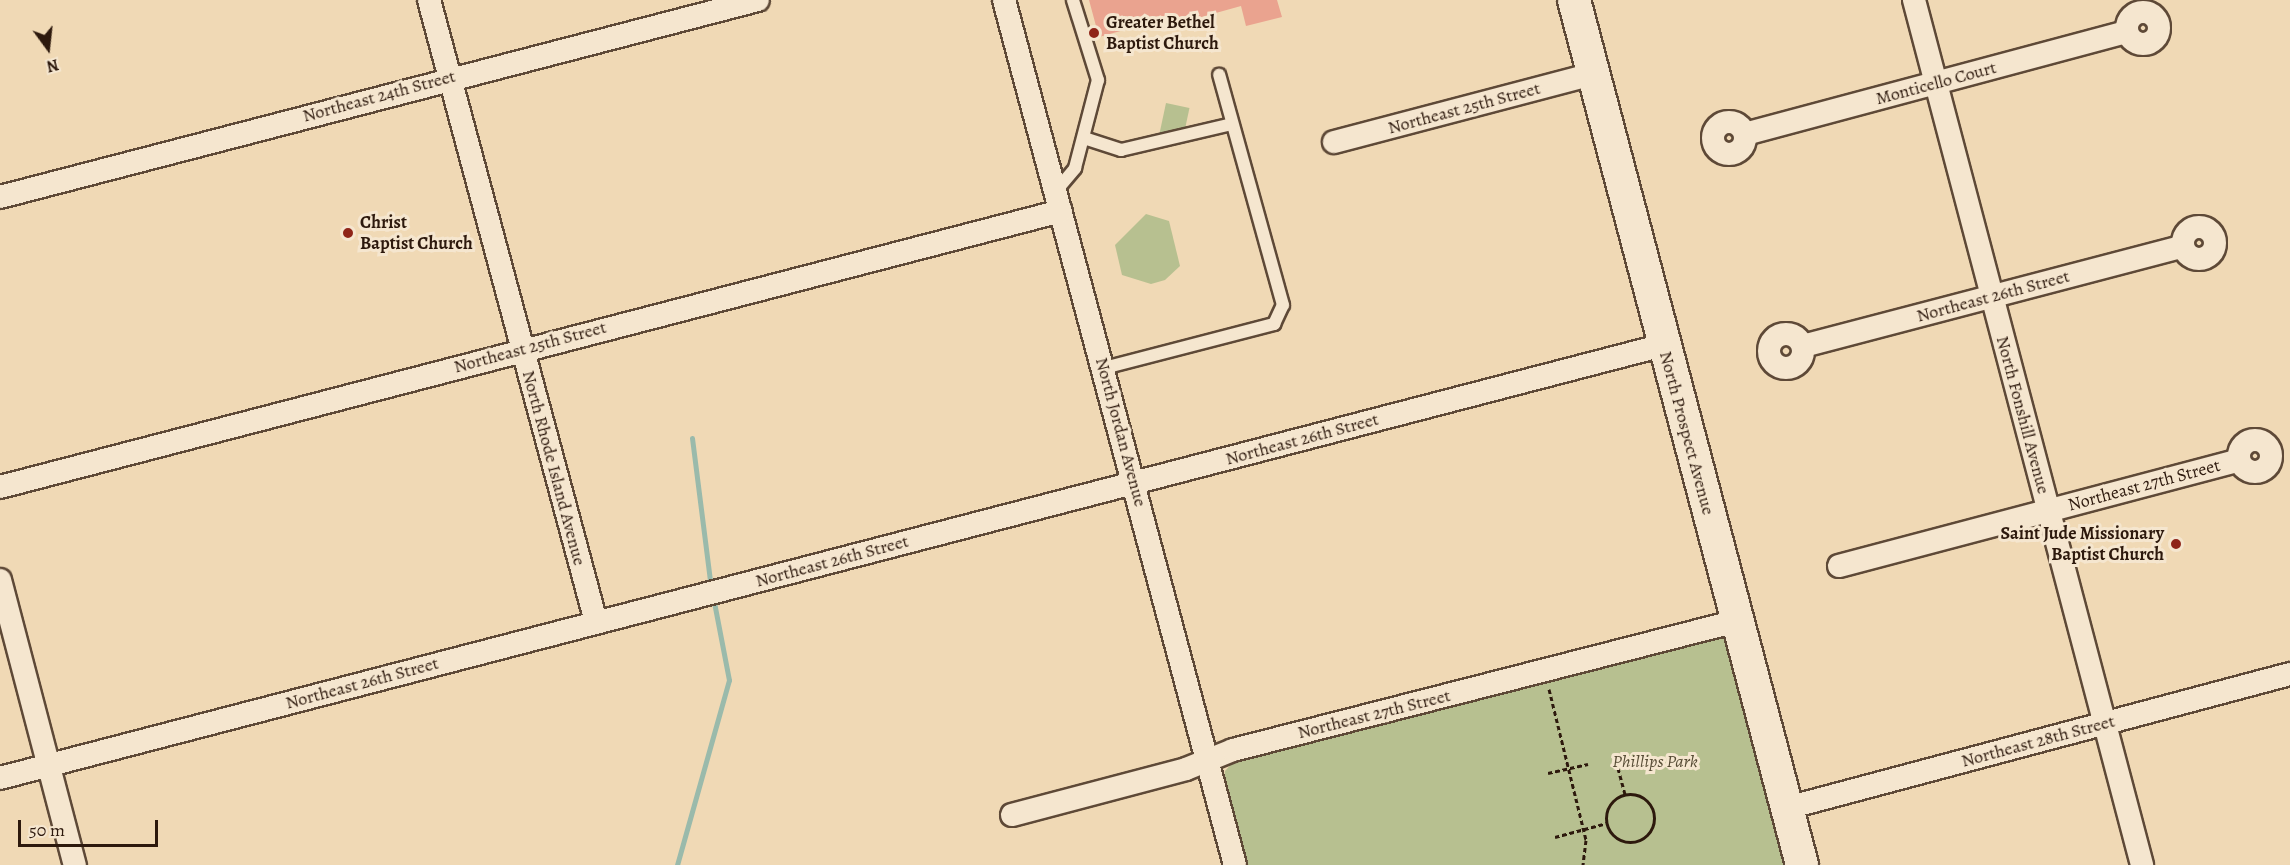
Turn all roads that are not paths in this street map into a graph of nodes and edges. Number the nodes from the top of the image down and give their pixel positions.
1 (429, 0) edge
2 (758, 0) edge
3 (1004, 0) edge
4 (1073, 0) edge
5 (1574, 0) edge
6 (1914, 0) edge
7 (2127, 32) dead end
8 (1593, 74) junction
9 (1219, 75) dead end
10 (450, 77) junction
11 (1936, 83) junction
12 (1232, 124) junction
13 (1745, 134) dead end
14 (1084, 138) junction
15 (1334, 142) dead end
16 (0, 197) edge
17 (1059, 201) junction
18 (2183, 246) dead end
19 (1992, 297) junction
20 (1664, 345) junction
21 (1803, 346) dead end
22 (521, 349) junction
23 (1104, 368) junction
24 (2239, 460) dead end
25 (1135, 482) junction
26 (0, 487) edge
27 (2048, 510) junction
28 (1839, 566) dead end
29 (0, 580) edge
30 (1737, 621) junction
31 (596, 622) junction
32 (2290, 674) edge
33 (2105, 723) junction
34 (1208, 760) junction
35 (48, 765) junction
36 (0, 778) edge
37 (1787, 808) junction
38 (1012, 815) dead end
39 (75, 865) edge
40 (1235, 865) edge
41 (1802, 865) edge
42 (2142, 865) edge

1 - 10 street, North Rhode Island Avenue
2 - 10 street, Northeast 24th Street
3 - 17 street, North Jordan Avenue
4 - 14 lane
5 - 8 street, North Prospect Avenue
6 - 11 street, North Fonshill Avenue
7 - 11 street, Monticello Court
8 - 15 street, Northeast 25th Street
8 - 20 street, North Prospect Avenue
9 - 12 lane
10 - 16 street, Northeast 24th Street
10 - 22 street, North Rhode Island Avenue
11 - 13 street, Monticello Court
11 - 19 street, North Fonshill Avenue
12 - 14 lane
12 - 23 lane
14 - 17 lane
17 - 22 street, Northeast 25th Street
17 - 23 street, North Jordan Avenue
18 - 19 street, Northeast 26th Street
19 - 21 street, Northeast 26th Street
19 - 27 street, North Fonshill Avenue
20 - 25 street, Northeast 26th Street
20 - 30 street, North Prospect Avenue
22 - 26 street, Northeast 25th Street
22 - 31 street, North Rhode Island Avenue
23 - 25 street, North Jordan Avenue
24 - 27 street, Northeast 27th Street
25 - 31 street, Northeast 26th Street
25 - 34 street, North Jordan Avenue
27 - 28 street, Northeast 27th Street
27 - 33 street, North Fonshill Avenue
29 - 35 street
30 - 34 street, Northeast 27th Street
30 - 37 street, North Prospect Avenue
31 - 35 street, Northeast 26th Street
32 - 33 street, Northeast 28th Street
33 - 37 street, Northeast 28th Street
33 - 42 street, North Fonshill Avenue
34 - 38 street, Northeast 27th Street
34 - 40 street, North Jordan Avenue
35 - 36 street, Northeast 26th Street
35 - 39 street
37 - 41 street, North Prospect Avenue

